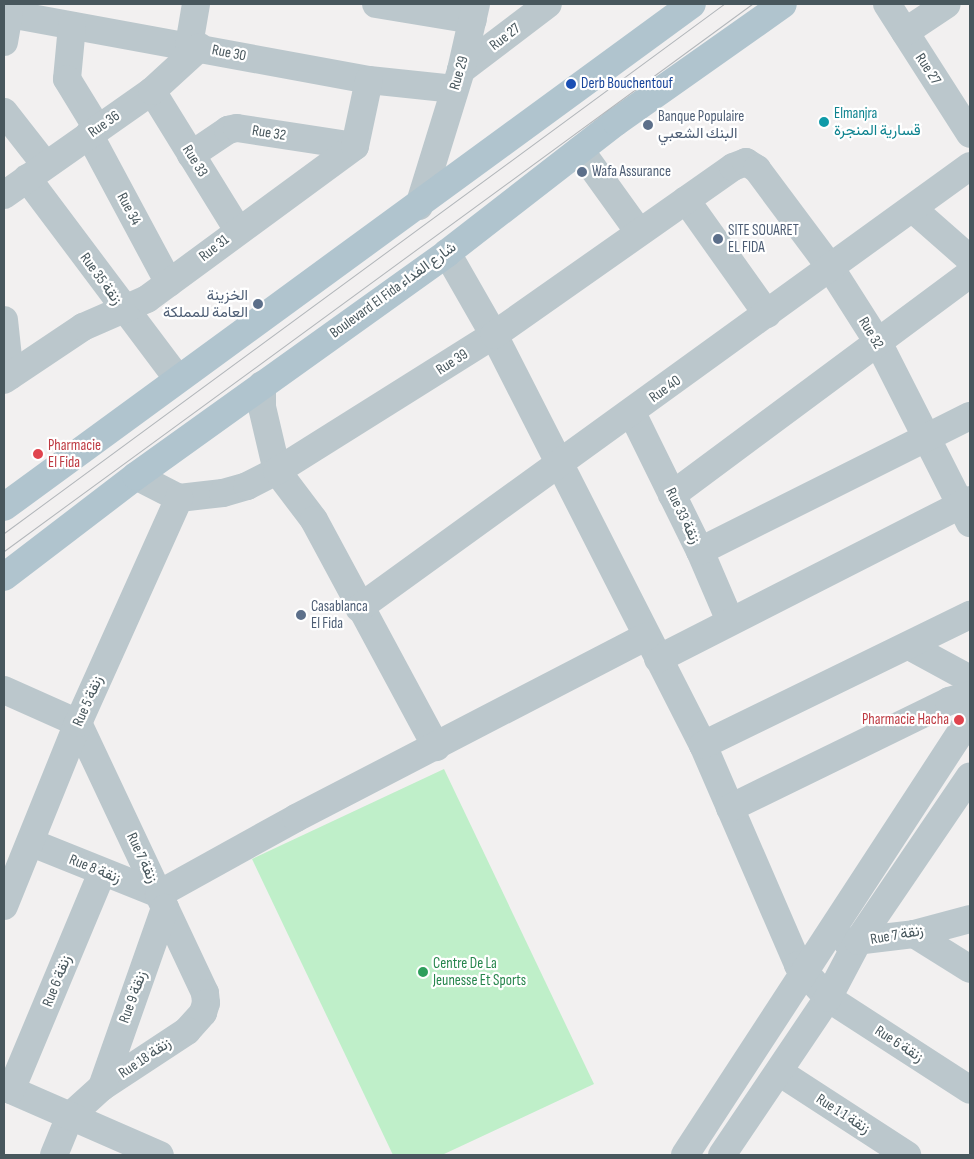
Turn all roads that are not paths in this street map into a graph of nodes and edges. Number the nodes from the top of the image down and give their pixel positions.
1 (196, 4) edge
2 (376, 4) edge
3 (548, 4) edge
4 (783, 4) edge
5 (887, 4) edge
6 (947, 4) edge
7 (680, 7) edge
8 (474, 12) edge
9 (6, 14) edge
10 (72, 26) junction
11 (905, 32) junction
12 (4, 42) edge
13 (195, 46) junction
14 (369, 80) junction
15 (458, 80) junction
16 (152, 91) junction
17 (4, 112) edge
18 (93, 131) junction
19 (970, 134) edge
20 (437, 140) junction
21 (355, 146) junction
22 (580, 150) junction
23 (191, 155) junction
24 (480, 161) junction
25 (746, 162) joint
26 (970, 166) edge
27 (36, 170) junction
28 (4, 195) edge
29 (686, 200) junction
30 (419, 206) junction
31 (913, 209) junction
32 (238, 230) junction
33 (640, 232) junction
34 (447, 252) junction
35 (970, 259) edge
36 (830, 268) junction
37 (970, 274) edge
38 (169, 283) junction
39 (124, 310) junction
40 (767, 314) junction
41 (4, 320) edge
42 (494, 335) junction
43 (879, 344) junction
44 (7, 378) edge
45 (178, 379) junction
46 (262, 385) junction
47 (632, 414) junction
48 (970, 416) edge
49 (927, 436) junction
50 (557, 462) junction
51 (277, 471) junction
52 (136, 476) junction
53 (672, 495) junction
54 (179, 498) junction
55 (4, 507) edge
56 (967, 509) edge
57 (700, 551) junction
58 (4, 577) edge
59 (359, 608) junction
60 (970, 615) edge
61 (730, 621) junction
62 (909, 646) junction
63 (652, 648) junction
64 (970, 679) edge
65 (4, 690) edge
66 (970, 694) edge
67 (970, 718) edge
68 (78, 723) junction
69 (703, 745) junction
70 (436, 747) junction
71 (970, 776) edge
72 (730, 808) junction
73 (32, 843) junction
74 (102, 872) junction
75 (162, 901) junction
76 (4, 906) edge
77 (970, 918) edge
78 (914, 934) junction
79 (858, 941) junction
80 (823, 943) junction
81 (970, 969) edge
82 (804, 974) junction
83 (205, 992) joint
84 (828, 998) junction
85 (779, 1072) junction
86 (102, 1087) junction
87 (7, 1089) edge
88 (970, 1090) edge
89 (70, 1116) junction
90 (54, 1155) edge
91 (160, 1155) edge
92 (684, 1155) edge
93 (722, 1155) edge
94 (907, 1155) edge

1 - 13 street
2 - 8 street
3 - 15 street, Rue 27
4 - 22 main road, Boulevard El Fida شارع الفداء
5 - 11 street, Rue 27
6 - 11 street
7 - 24 main road
8 - 15 street, Rue 29
9 - 10 street, Rue 30
9 - 12 street
10 - 13 street, Rue 30
10 - 18 street, Rue 34
11 - 19 street, Rue 27
13 - 14 street, Rue 30
13 - 16 street, Rue 36
14 - 15 street, Rue 30
14 - 21 street
15 - 20 street, Rue 29
16 - 18 street, Rue 36
16 - 23 street, Rue 33
17 - 27 street, Rue 35 زنقة
18 - 27 street, Rue 36
18 - 38 street, Rue 34
20 - 24 street
20 - 30 street, Rue 29
21 - 23 street, Rue 32
21 - 32 street, Rue 31
22 - 33 street
22 - 34 main road, Boulevard El Fida شارع الفداء
23 - 32 street, Rue 33
24 - 30 main road
25 - 29 street, Rue 39
25 - 36 street, Rue 32
26 - 31 street, Rue 40
27 - 28 street, Rue 36
27 - 39 street, Rue 35 زنقة
29 - 33 street, Rue 39
29 - 40 street
30 - 45 main road
31 - 35 street
31 - 36 street, Rue 40
32 - 38 street, Rue 31
33 - 42 street, Rue 39
34 - 42 street
34 - 46 main road, Boulevard El Fida شارع الفداء
36 - 40 street, Rue 40
36 - 43 street, Rue 32
37 - 43 street
38 - 39 street, Rue 31
39 - 44 street, Rue 31
39 - 45 street, Rue 35 زنقة
40 - 47 street, Rue 40
41 - 44 street
42 - 50 street
42 - 51 street, Rue 39
43 - 49 street, Rue 32
43 - 53 street
45 - 55 main road
46 - 51 street
46 - 52 main road, Boulevard El Fida شارع الفداء
47 - 50 street, Rue 40
47 - 53 street, Rue 33 زنقة
48 - 49 street
49 - 56 street, Rue 32
49 - 57 street
50 - 59 street, Rue 40
50 - 63 street
51 - 54 street, Rue 39
51 - 59 street
52 - 54 street
52 - 58 main road, Boulevard El Fida شارع الفداء
53 - 57 street, Rue 33 زنقة
54 - 68 street, Rue 5 زنقة
56 - 61 street
57 - 61 street, Rue 33 زنقة
59 - 70 street
60 - 62 street
61 - 63 street
62 - 64 street
62 - 69 street
63 - 69 street
63 - 70 street
65 - 68 street
66 - 72 street
67 - 80 street
68 - 73 street, Rue 5 زنقة
68 - 75 street, Rue 7 زنقة
69 - 72 street
70 - 75 street
71 - 79 street
72 - 82 street
73 - 74 street, Rue 8 زنقة
73 - 76 street, Rue 5 زنقة
74 - 75 street, Rue 8 زنقة
74 - 87 street, Rue 6 زنقة
75 - 83 street, Rue 7 زنقة
75 - 86 street, Rue 9 زنقة
77 - 78 street, Rue 7 زنقة
78 - 79 street, Rue 7 زنقة
78 - 81 street
79 - 80 street, Rue 7 زنقة
79 - 84 street
80 - 82 street
82 - 84 street, Rue 6 زنقة
82 - 92 street
83 - 86 street, Rue 18 زنقة
84 - 85 street
84 - 88 street, Rue 6 زنقة
85 - 93 street
85 - 94 street, Rue 1 زنقة 1
86 - 89 street, Rue 18 زنقة
87 - 89 street
89 - 90 street
89 - 91 street

